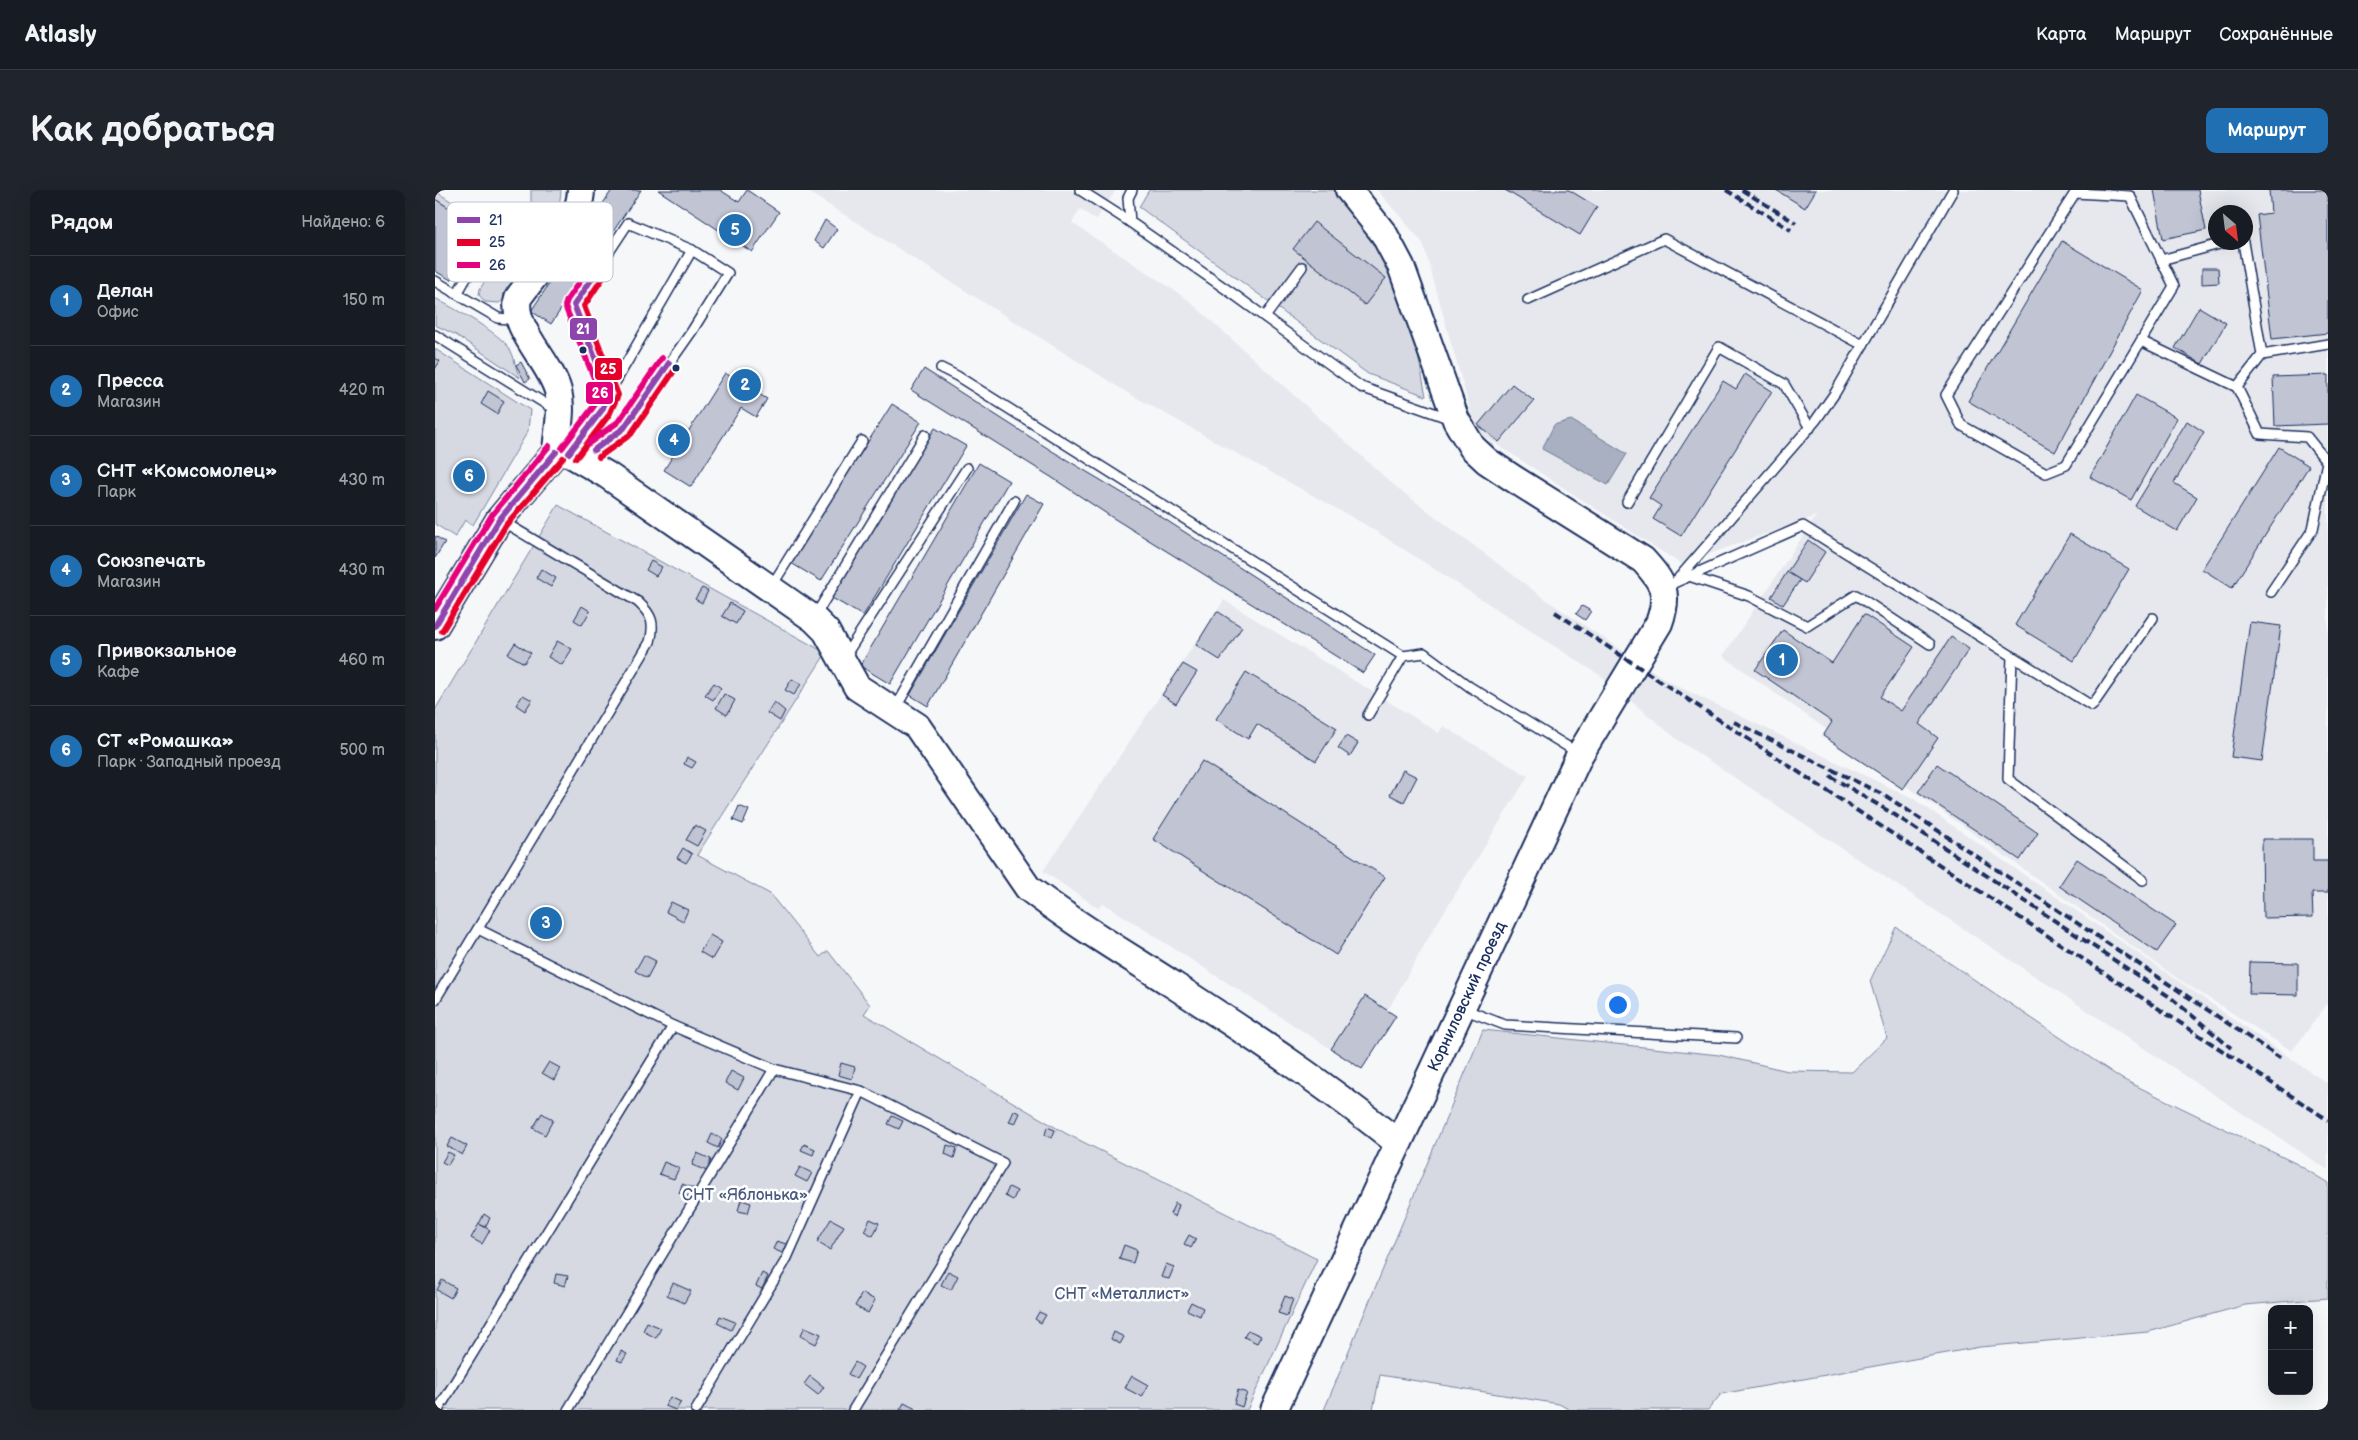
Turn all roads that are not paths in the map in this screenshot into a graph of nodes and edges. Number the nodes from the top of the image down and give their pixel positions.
1 (1080, 190) edge
2 (1133, 190) edge
3 (1349, 190) edge
4 (1953, 190) edge
5 (2132, 193) edge
6 (1130, 222) junction
7 (613, 247) edge
8 (2208, 247) edge
9 (692, 250) junction
10 (2244, 250) edge
11 (2161, 260) junction
12 (1303, 267) dead end
13 (435, 281) edge
14 (464, 282) edge
15 (529, 282) edge
16 (590, 282) edge
17 (457, 294) junction
18 (1528, 300) dead end
19 (1265, 317) junction
20 (519, 320) junction
21 (435, 335) edge
22 (2141, 341) junction
23 (2328, 344) edge
24 (1863, 345) junction
25 (2261, 355) junction
26 (941, 368) dead end
27 (2237, 387) junction
28 (609, 393) junction
29 (559, 412) junction
30 (1455, 420) junction
31 (1810, 428) junction
32 (925, 435) dead end
33 (862, 441) dead end
34 (568, 455) junction
35 (967, 468) dead end
36 (1014, 501) dead end
37 (1627, 502) dead end
38 (499, 520) junction
39 (1689, 576) junction
40 (1669, 585) junction
41 (770, 590) junction
42 (2271, 592) dead end
43 (2153, 618) dead end
44 (814, 619) junction
45 (435, 626) edge
46 (1929, 644) dead end
47 (1403, 656) junction
48 (2012, 656) junction
49 (843, 659) junction
50 (894, 710) junction
51 (1368, 715) dead end
52 (1580, 754) junction
53 (2143, 880) dead end
54 (478, 929) junction
55 (435, 1000) edge
56 (1460, 1008) junction
57 (673, 1026) junction
58 (1736, 1038) dead end
59 (775, 1069) junction
60 (861, 1091) junction
61 (1398, 1143) junction
62 (438, 1410) edge
63 (568, 1410) edge
64 (696, 1410) edge
65 (853, 1410) edge
66 (1274, 1410) edge

1 - 6 lane
2 - 6 lane
3 - 30 street
4 - 24 lane
5 - 11 lane
5 - 22 lane
6 - 19 lane
7 - 9 lane
8 - 11 lane
9 - 28 lane
9 - 34 lane
10 - 25 lane
11 - 22 lane
12 - 19 lane
13 - 17 lane
14 - 17 lane
15 - 20 street
16 - 28 lane
17 - 20 lane
18 - 24 lane
19 - 30 lane
20 - 29 street
21 - 29 lane
22 - 27 lane
23 - 25 lane
24 - 31 lane
25 - 27 lane
26 - 47 lane
27 - 42 lane
28 - 34 lane
29 - 34 street
30 - 40 street
31 - 37 lane
31 - 40 lane
32 - 44 lane
33 - 41 lane
34 - 38 street
34 - 41 street
35 - 49 lane
36 - 50 lane
38 - 45 street
38 - 54 lane
39 - 40 lane
39 - 46 lane
39 - 48 lane
40 - 52 street, Корниловский проезд
41 - 44 street
43 - 48 lane
44 - 49 street
47 - 51 lane
47 - 52 lane
48 - 53 lane
49 - 50 street
50 - 61 street
52 - 56 street, Корниловский проезд
54 - 55 lane
54 - 57 lane
56 - 58 lane
56 - 61 street, Корниловский проезд
57 - 59 lane
57 - 62 lane
59 - 60 lane
59 - 63 lane
60 - 64 lane
60 - 65 lane
61 - 66 street, Корниловский проезд

